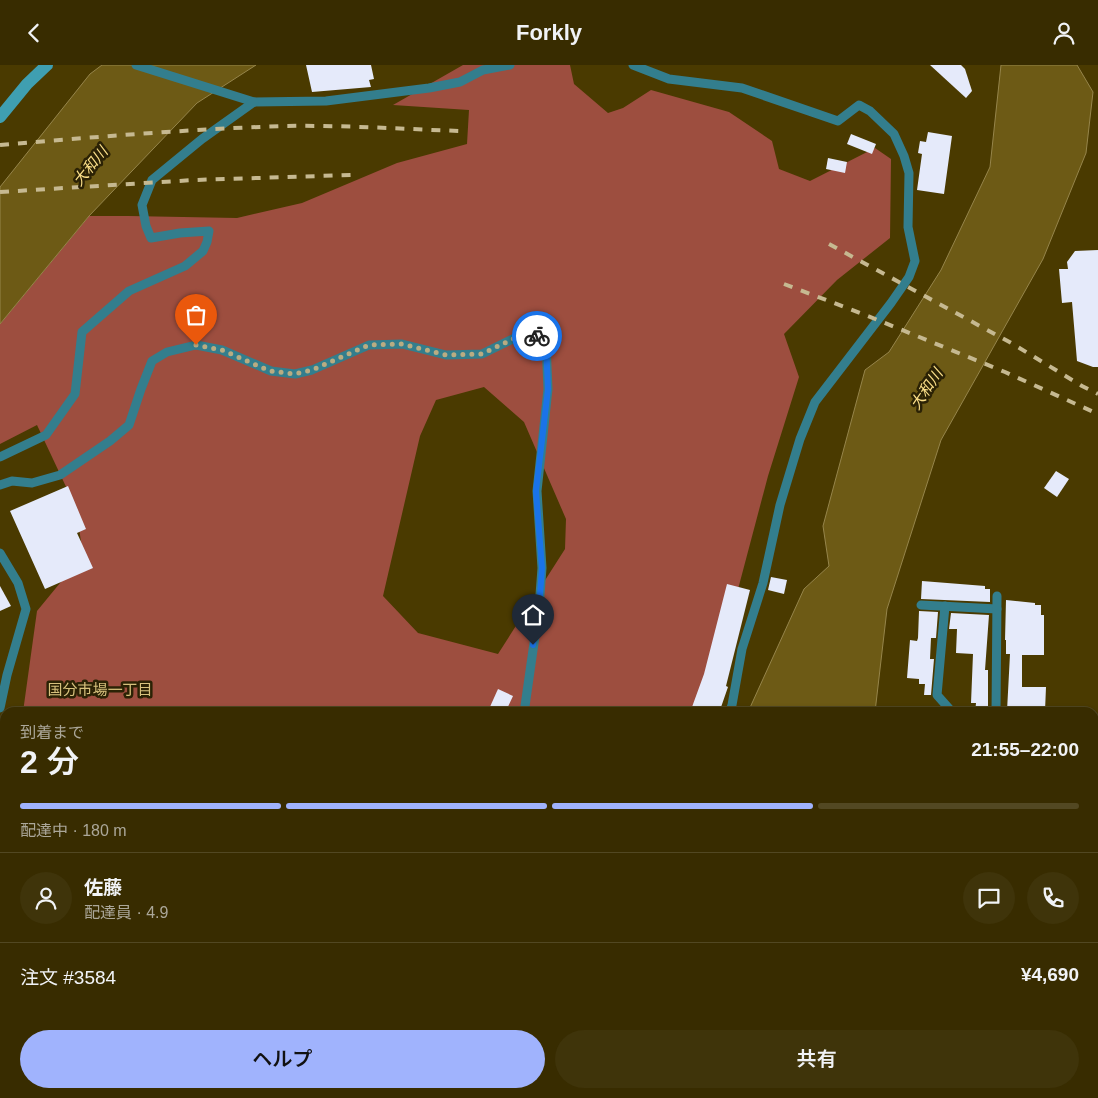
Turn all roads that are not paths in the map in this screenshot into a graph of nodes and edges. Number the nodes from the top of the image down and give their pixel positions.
1 (47, 65) edge
2 (136, 65) edge
3 (510, 65) edge
4 (633, 65) edge
5 (254, 102) junction
6 (0, 117) edge
7 (0, 457) edge
8 (0, 485) edge
9 (0, 553) edge
10 (997, 596) dead end
11 (921, 605) dead end
12 (945, 606) junction
13 (997, 609) junction
14 (0, 707) edge
15 (525, 707) edge
16 (730, 707) edge
17 (948, 707) edge
18 (996, 707) edge

1 - 6 main road
2 - 5 street
3 - 5 street
4 - 16 street
5 - 7 street
8 - 15 street
9 - 14 street
10 - 13 street
11 - 12 street
12 - 13 street
12 - 17 street
13 - 18 street

